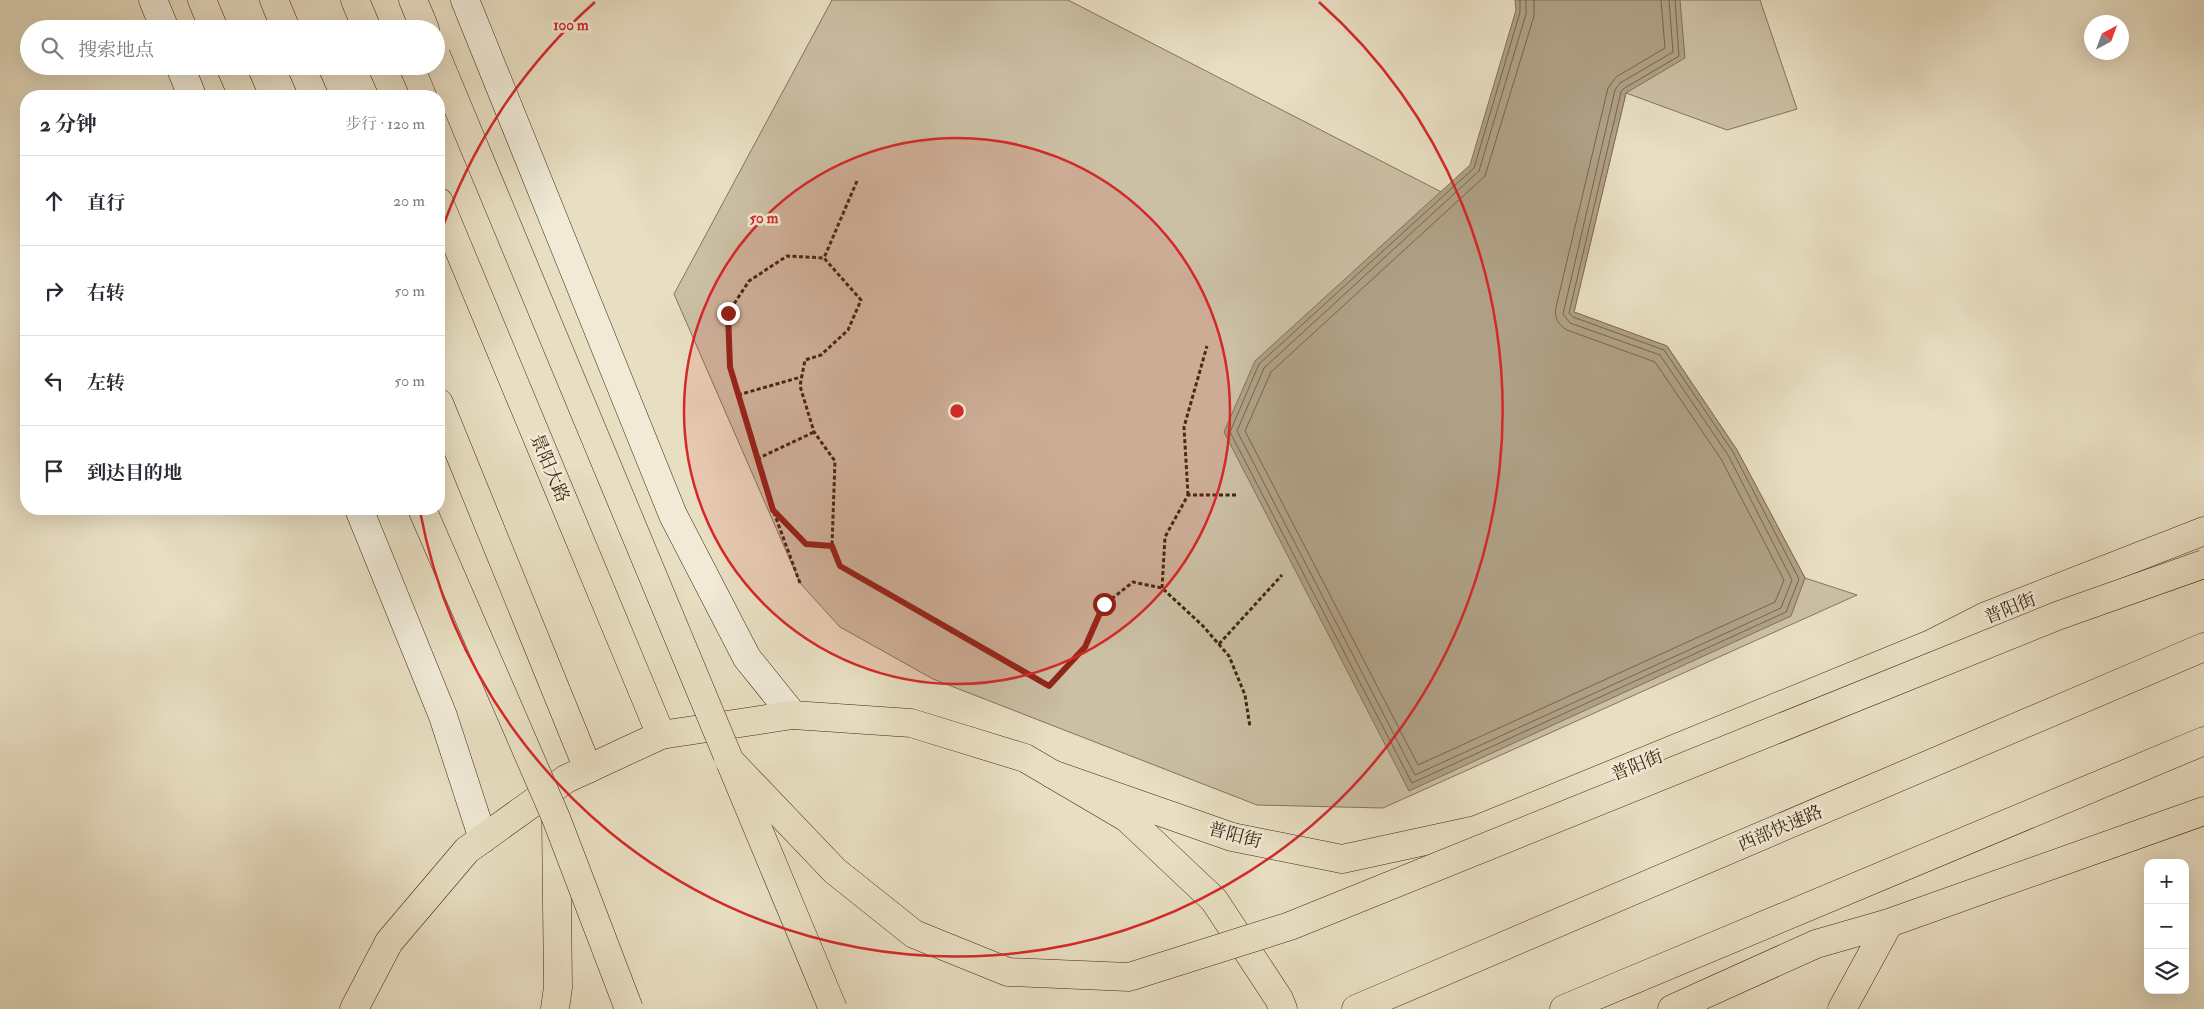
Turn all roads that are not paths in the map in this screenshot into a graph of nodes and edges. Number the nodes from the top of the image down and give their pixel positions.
1 (153, 0) edge
2 (202, 0) edge
3 (274, 0) edge
4 (355, 0) edge
5 (413, 0) edge
6 (465, 0) edge
7 (161, 20) edge
8 (210, 20) edge
9 (282, 20) edge
10 (363, 20) edge
11 (421, 20) edge
12 (184, 75) edge
13 (234, 75) edge
14 (305, 75) edge
15 (386, 75) edge
16 (444, 75) edge
17 (190, 90) edge
18 (240, 90) edge
19 (311, 90) edge
20 (392, 90) edge
21 (445, 216) edge
22 (445, 418) edge
23 (361, 515) edge
24 (425, 515) edge
25 (2204, 531) edge
26 (2204, 564) edge
27 (2204, 647) edge
28 (793, 715) junction
29 (660, 735) junction
30 (2204, 740) edge
31 (728, 759) junction
32 (588, 769) junction
33 (1052, 774) junction
34 (2204, 811) edge
35 (556, 818) junction
36 (483, 839) junction
37 (1889, 923) junction
38 (354, 1009) edge
39 (555, 1009) edge
40 (629, 1009) edge
41 (832, 1009) edge
42 (1283, 1009) edge
43 (1356, 1009) edge
44 (1564, 1009) edge
45 (1672, 1009) edge
46 (1842, 1009) edge

1 - 7 street
2 - 8 main road
3 - 9 main road
4 - 10 main road
5 - 11 main road
6 - 28 street
12 - 17 street
13 - 18 main road
14 - 19 main road
15 - 20 main road
16 - 31 main road, bridge
21 - 29 main road, 景阳大路
22 - 32 main road
23 - 36 street
24 - 35 main road, bridge
25 - 33 main road, 普阳街
26 - 31 main road, bridge
27 - 43 main road, 西部快速路
28 - 29 main road
28 - 33 main road
29 - 32 main road
30 - 44 main road
31 - 41 main road, bridge
32 - 36 main road
33 - 42 main road
34 - 37 main road
35 - 39 main road
35 - 40 main road, bridge
36 - 38 main road
37 - 45 main road
37 - 46 main road

